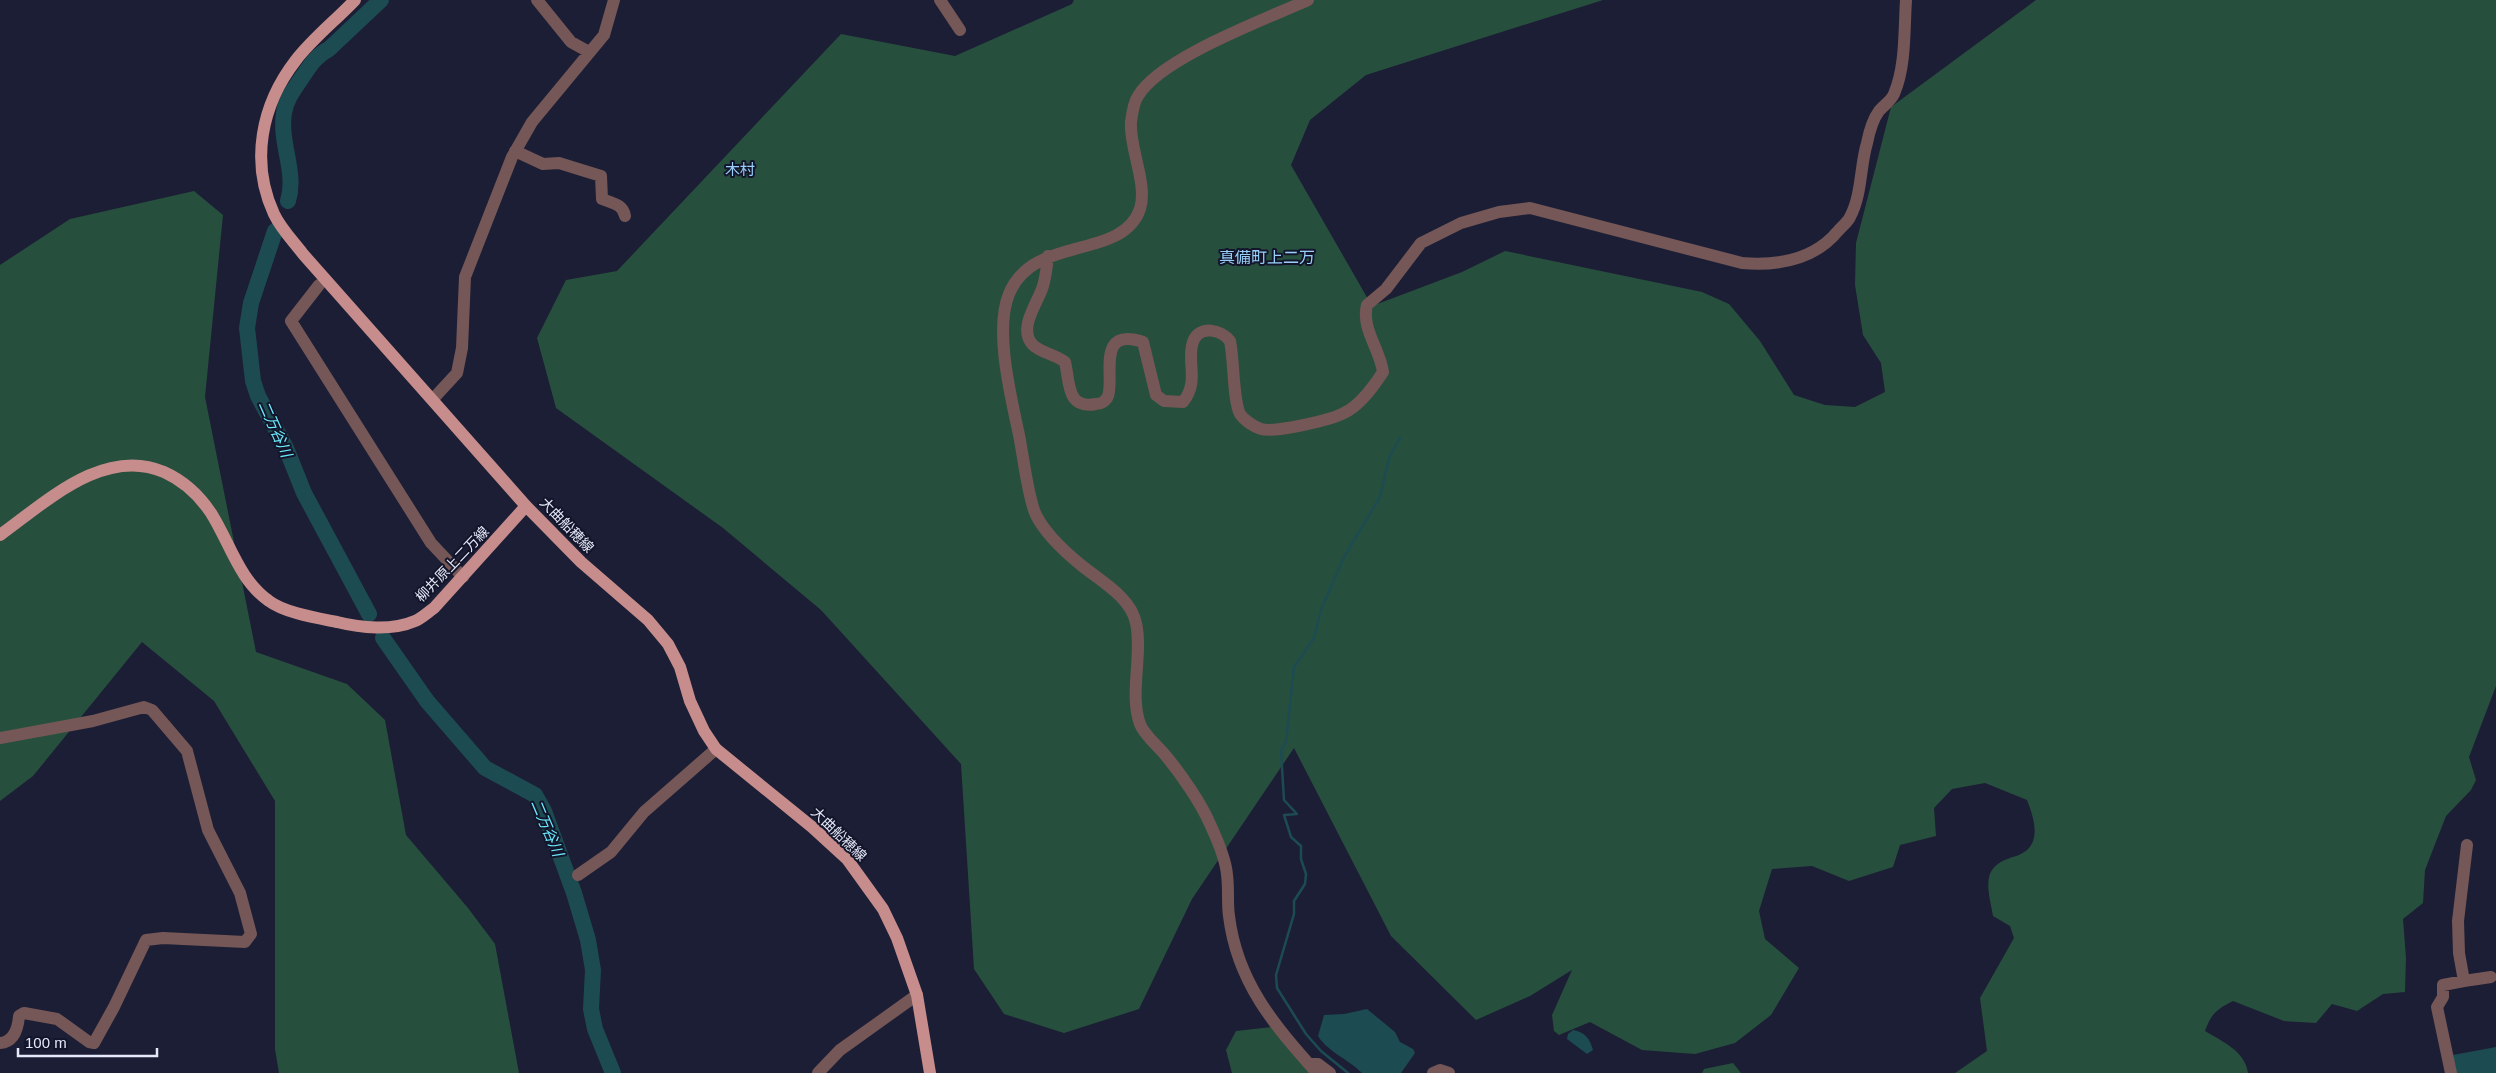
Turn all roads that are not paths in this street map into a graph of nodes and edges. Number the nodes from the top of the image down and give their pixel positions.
1 (355, 0) edge
2 (538, 0) edge
3 (614, 0) edge
4 (940, 0) edge
5 (1308, 0) edge
6 (1906, 0) edge
7 (960, 30) dead end
8 (589, 52) junction
9 (515, 152) junction
10 (625, 216) dead end
11 (1048, 256) junction
12 (319, 285) dead end
13 (433, 399) junction
14 (526, 506) junction
15 (0, 535) edge
16 (463, 577) junction
17 (0, 738) edge
18 (716, 749) junction
19 (2467, 845) dead end
20 (578, 875) dead end
21 (2491, 977) dead end
22 (2464, 981) junction
23 (917, 995) junction
24 (0, 1043) edge
25 (1313, 1068) edge
26 (818, 1073) edge
27 (930, 1073) edge
28 (1330, 1073) edge
29 (1433, 1073) edge
30 (1449, 1073) edge
31 (2451, 1073) edge

1 - 13 main road, 大曲船穂線
2 - 8 street
3 - 8 street
4 - 7 street
5 - 11 street
6 - 11 street
8 - 9 street
9 - 10 street
9 - 13 street
11 - 25 street
12 - 16 street
13 - 14 main road, 大曲船穂線
14 - 16 main road, 柳井原上二万線
14 - 18 main road, 大曲船穂線
15 - 16 main road, 柳井原上二万線
17 - 24 street
18 - 20 street
18 - 23 main road, 大曲船穂線
19 - 22 street
21 - 22 street
22 - 31 street
23 - 26 street
23 - 27 main road, 大曲船穂線
25 - 28 street
29 - 30 street

